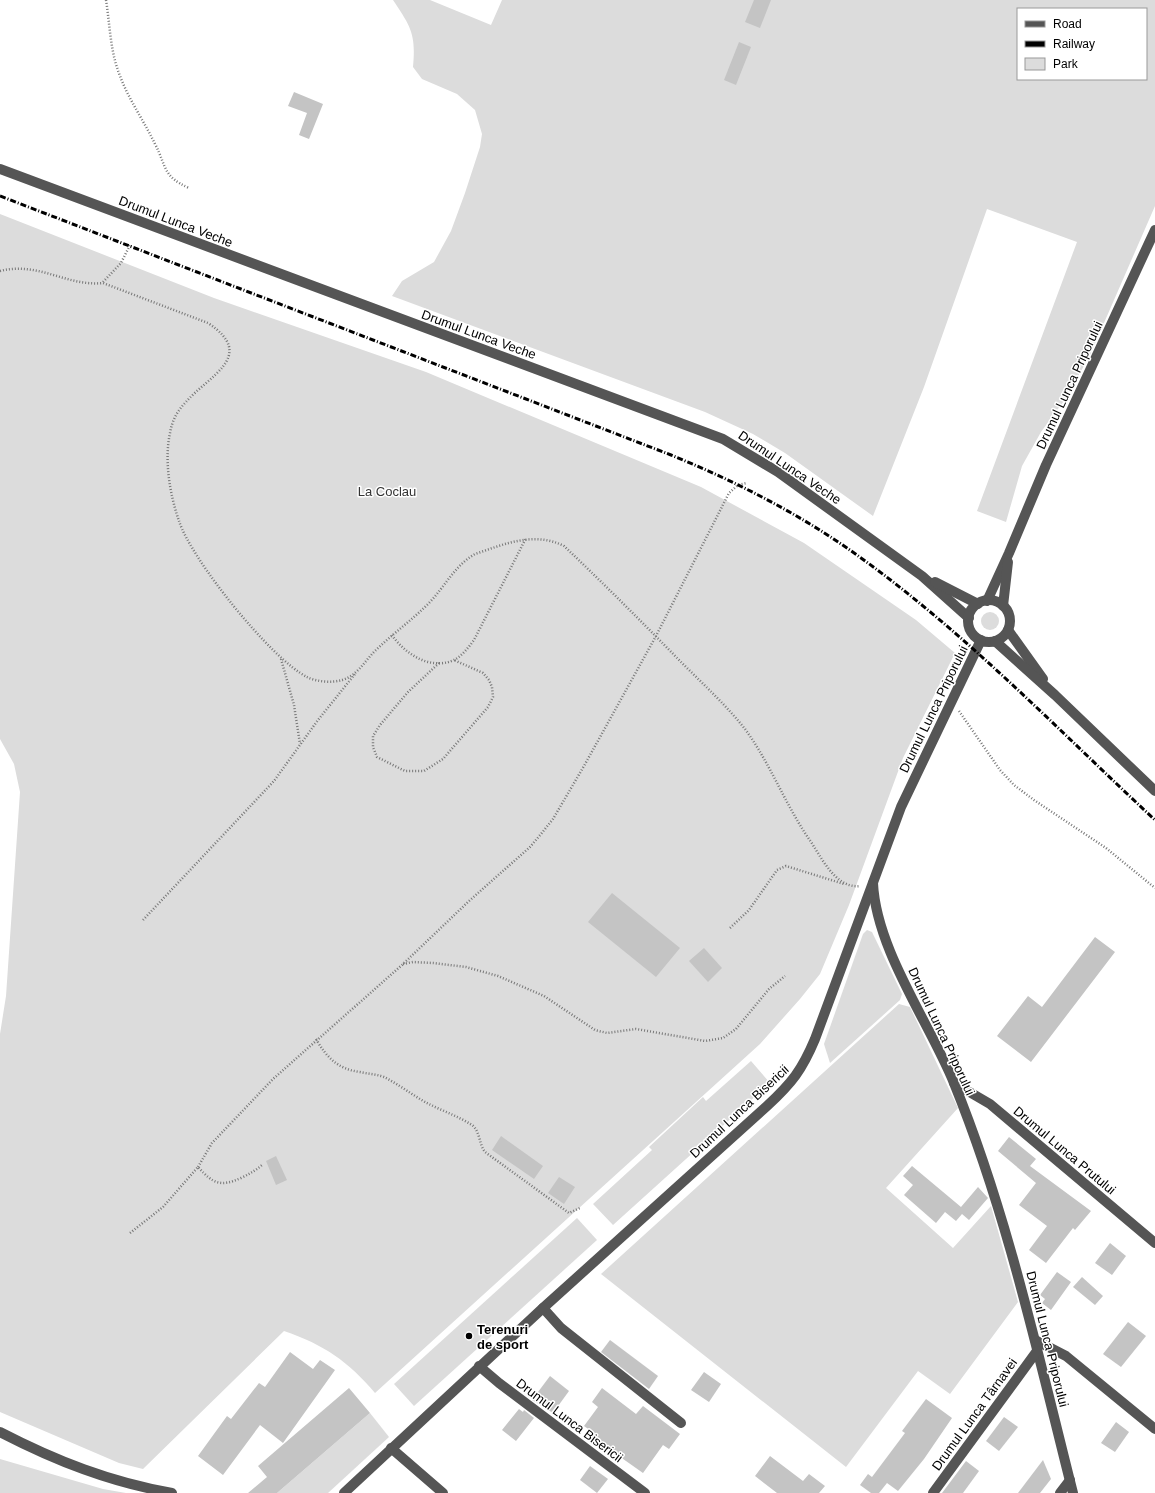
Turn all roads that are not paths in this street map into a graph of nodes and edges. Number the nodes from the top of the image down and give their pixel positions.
1 (0, 168) edge
2 (1155, 230) edge
3 (1009, 553) junction
4 (922, 576) junction
5 (982, 602) junction
6 (1004, 606) junction
7 (969, 618) junction
8 (1008, 630) junction
9 (981, 640) junction
10 (995, 641) junction
11 (1055, 695) junction
12 (1155, 791) edge
13 (873, 879) junction
14 (954, 1082) junction
15 (1155, 1243) edge
16 (543, 1308) junction
17 (1034, 1340) junction
18 (1037, 1351) junction
19 (480, 1366) junction
20 (681, 1423) dead end
21 (1155, 1429) edge
22 (0, 1432) edge
23 (391, 1448) junction
24 (1070, 1480) junction
25 (172, 1493) edge
26 (344, 1493) edge
27 (442, 1493) edge
28 (645, 1493) edge
29 (933, 1493) edge
30 (1060, 1493) edge
31 (1074, 1493) edge

1 - 4 street, Drumul Lunca Veche
2 - 3 street, Drumul Lunca Priporului
3 - 5 street, Drumul Lunca Priporului
3 - 6 street, Drumul Lunca Priporului
4 - 5 street, Drumul Lunca Veche
4 - 7 street, Drumul Lunca Veche
5 - 6 street
5 - 7 street
6 - 8 street
7 - 9 street
8 - 10 street
8 - 11 street
9 - 10 street
9 - 13 street, Drumul Lunca Priporului
10 - 11 street
11 - 12 street
13 - 14 street, Drumul Lunca Priporului
13 - 16 street, Drumul Lunca Bisericii
14 - 15 street, Drumul Lunca Prutului
14 - 17 street, Drumul Lunca Priporului
16 - 19 street, Drumul Lunca Bisericii
16 - 20 street
17 - 18 street, Drumul Lunca Priporului
17 - 21 street
18 - 24 street, Drumul Lunca Priporului
18 - 29 street, Drumul Lunca Târnavei
19 - 23 street, Drumul Lunca Bisericii
19 - 28 street, Drumul Lunca Bisericii
22 - 25 street
23 - 26 street, Drumul Lunca Bisericii
23 - 27 street
24 - 30 street
24 - 31 street, Drumul Lunca Priporului

